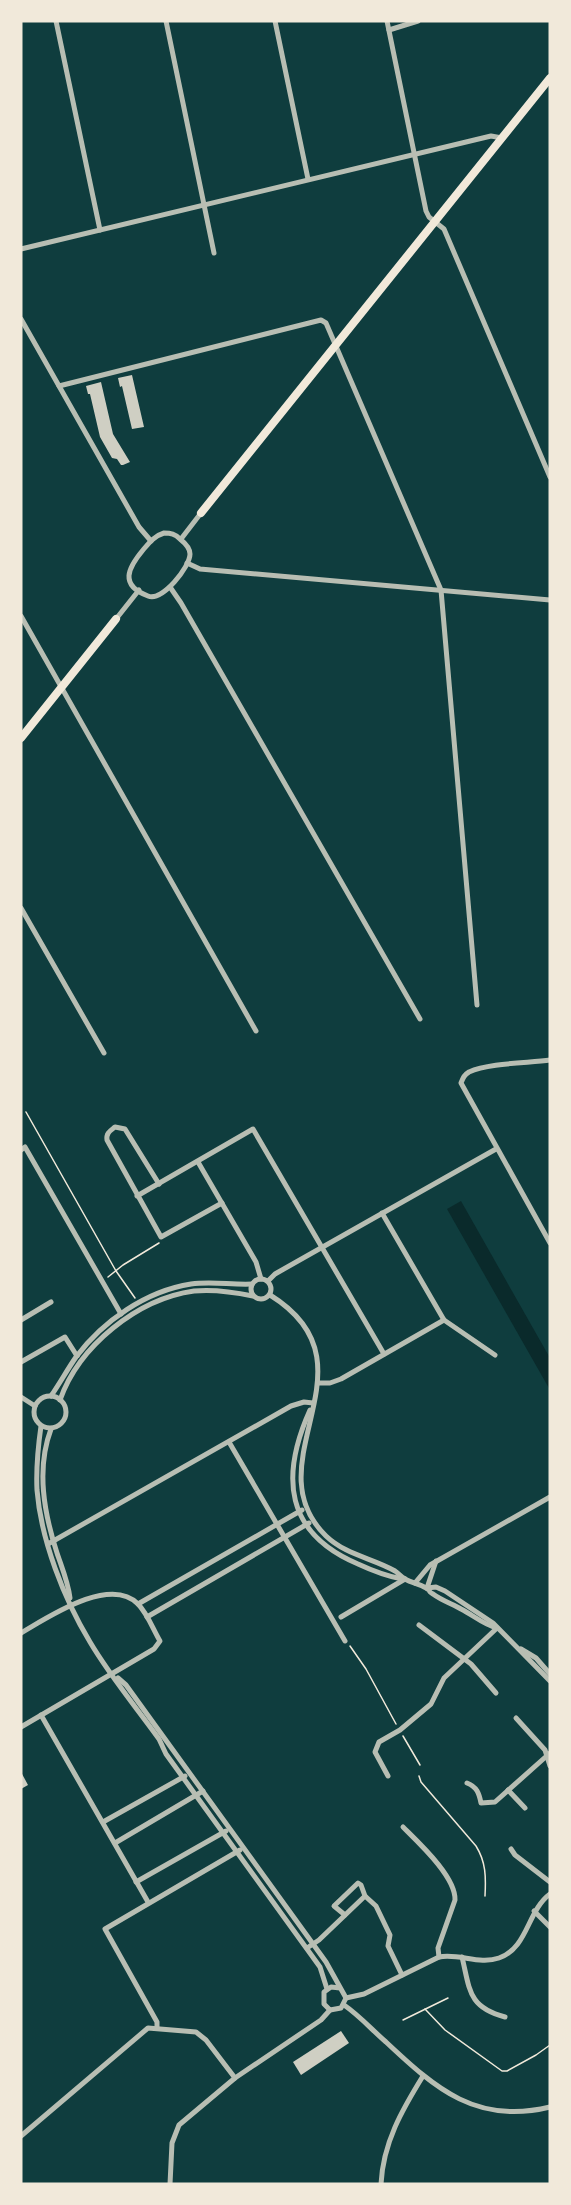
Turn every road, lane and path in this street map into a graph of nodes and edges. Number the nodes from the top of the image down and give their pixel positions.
1 (56, 21) edge
2 (166, 21) edge
3 (275, 21) edge
4 (387, 21) edge
5 (418, 21) edge
6 (389, 30) junction
7 (549, 80) edge
8 (502, 138) junction
9 (414, 153) junction
10 (308, 179) junction
11 (204, 204) junction
12 (434, 221) junction
13 (100, 230) junction
14 (21, 249) edge
15 (214, 253) dead end
16 (21, 319) edge
17 (335, 345) junction
18 (59, 386) junction
19 (550, 477) edge
20 (201, 513) joint
21 (181, 539) junction
22 (151, 541) junction
23 (187, 563) junction
24 (170, 587) junction
25 (139, 590) junction
26 (441, 590) junction
27 (550, 600) edge
28 (21, 616) edge
29 (116, 619) joint
30 (61, 687) junction
31 (21, 738) edge
32 (21, 909) edge
33 (477, 1005) dead end
34 (420, 1019) dead end
35 (256, 1030) dead end
36 (104, 1053) dead end
37 (550, 1060) edge
38 (26, 1112) dead end
39 (23, 1148) edge
40 (496, 1149) junction
41 (198, 1162) junction
42 (159, 1184) junction
43 (137, 1196) junction
44 (222, 1203) junction
45 (382, 1213) junction
46 (161, 1237) junction
47 (550, 1243) edge
48 (322, 1247) junction
49 (116, 1271) junction
50 (261, 1279) junction
51 (102, 1280) junction
52 (268, 1281) junction
53 (252, 1284) junction
54 (270, 1295) junction
55 (253, 1296) junction
56 (51, 1302) dead end
57 (139, 1303) junction
58 (121, 1314) junction
59 (21, 1320) edge
60 (444, 1320) junction
61 (384, 1354) junction
62 (495, 1355) dead end
63 (77, 1356) junction
64 (21, 1362) edge
65 (318, 1383) junction
66 (21, 1396) edge
67 (51, 1396) junction
68 (60, 1400) junction
69 (313, 1403) junction
70 (35, 1406) junction
71 (41, 1426) junction
72 (51, 1429) junction
73 (229, 1442) junction
74 (550, 1497) edge
75 (306, 1508) junction
76 (299, 1512) junction
77 (313, 1520) junction
78 (276, 1525) junction
79 (306, 1525) junction
80 (285, 1538) junction
81 (51, 1543) junction
82 (436, 1561) junction
83 (405, 1579) junction
84 (415, 1583) junction
85 (428, 1588) junction
86 (138, 1604) junction
87 (71, 1605) junction
88 (147, 1617) junction
89 (341, 1617) dead end
90 (420, 1625) dead end
91 (497, 1628) junction
92 (21, 1633) edge
93 (345, 1641) joint
94 (520, 1648) junction
95 (465, 1659) junction
96 (112, 1674) junction
97 (550, 1674) edge
98 (550, 1681) edge
99 (496, 1693) dead end
100 (41, 1715) junction
101 (516, 1718) dead end
102 (21, 1727) edge
103 (400, 1730) junction
104 (166, 1744) junction
105 (549, 1754) edge
106 (420, 1765) dead end
107 (550, 1766) edge
108 (191, 1773) junction
109 (388, 1776) dead end
110 (419, 1776) dead end
111 (184, 1777) junction
112 (467, 1783) dead end
113 (508, 1790) junction
114 (204, 1791) junction
115 (197, 1796) junction
116 (525, 1808) dead end
117 (103, 1822) junction
118 (403, 1827) dead end
119 (230, 1828) junction
120 (224, 1833) junction
121 (115, 1843) junction
122 (244, 1847) junction
123 (511, 1849) dead end
124 (237, 1852) junction
125 (136, 1882) junction
126 (550, 1882) edge
127 (550, 1894) edge
128 (365, 1896) junction
129 (485, 1896) dead end
130 (148, 1902) junction
131 (534, 1911) junction
132 (345, 1915) junction
133 (550, 1927) edge
134 (313, 1944) junction
135 (307, 1948) junction
136 (462, 1957) junction
137 (439, 1958) junction
138 (402, 1975) junction
139 (340, 1988) junction
140 (327, 1989) junction
141 (346, 1998) junction
142 (448, 1998) dead end
143 (344, 2005) junction
144 (330, 2010) junction
145 (425, 2010) junction
146 (505, 2017) dead end
147 (403, 2020) dead end
148 (157, 2028) junction
149 (550, 2045) edge
150 (423, 2076) junction
151 (235, 2078) junction
152 (550, 2107) edge
153 (21, 2136) edge
154 (170, 2184) edge
155 (381, 2184) edge

1 - 13 street
2 - 11 street
3 - 10 street
4 - 6 street
5 - 6 street
6 - 9 street
7 - 8 main road
8 - 9 street
8 - 12 main road
9 - 10 street
9 - 12 street
10 - 11 street
11 - 13 street
11 - 15 street
12 - 17 main road
12 - 19 street
13 - 14 street
16 - 18 street
17 - 18 street
17 - 20 main road
17 - 26 street
18 - 22 street
20 - 21 street
21 - 22 street
21 - 23 street
22 - 25 street
23 - 24 street
23 - 26 street
24 - 25 street
24 - 34 street
25 - 29 street
26 - 27 street
26 - 33 street
28 - 30 street
29 - 30 main road
30 - 31 main road
30 - 35 street
32 - 36 street
37 - 40 street
38 - 49 path
39 - 51 street
40 - 45 street
40 - 47 street
41 - 42 street
41 - 44 street
41 - 48 street
42 - 43 street
42 - 43 street
43 - 46 street
44 - 46 street
44 - 50 street
45 - 48 street
45 - 60 street
46 - 49 path
48 - 52 street
48 - 61 street
49 - 51 path
49 - 57 path
50 - 52 street
50 - 53 street
51 - 58 street
52 - 54 street
53 - 55 street
53 - 57 street
54 - 55 street
54 - 65 street
55 - 68 street
56 - 59 street
57 - 58 street
58 - 63 street
60 - 61 street
60 - 62 street
61 - 65 street
63 - 64 street
63 - 67 street
65 - 69 street
66 - 70 street
67 - 68 street
67 - 70 street
68 - 72 street
69 - 73 street
69 - 75 street
69 - 76 street
70 - 71 street
71 - 72 street
71 - 81 street
72 - 81 street
73 - 78 street
73 - 81 street
74 - 82 street
75 - 76 street
75 - 77 street
76 - 78 street
76 - 79 street
77 - 79 street
77 - 83 street
78 - 80 street
78 - 86 street
79 - 80 street
79 - 83 street
80 - 88 street
80 - 93 street
81 - 87 street
82 - 84 street
82 - 85 street
83 - 84 street
83 - 89 street
84 - 85 street
85 - 91 street
86 - 87 street
86 - 88 street
87 - 92 street
87 - 96 street
88 - 96 street
90 - 95 street
91 - 94 street
91 - 95 street
93 - 103 path
94 - 97 street
94 - 98 street
95 - 99 street
95 - 103 street
96 - 100 street
96 - 104 street
100 - 102 street
100 - 117 street
101 - 105 street
103 - 106 path
103 - 109 street
104 - 108 street
104 - 111 street
105 - 107 street
105 - 113 street
108 - 111 street
108 - 114 street
110 - 129 path
111 - 115 street
111 - 117 street
112 - 113 street
113 - 116 street
114 - 115 street
114 - 119 street
115 - 120 street
115 - 121 street
117 - 121 street
118 - 137 street
119 - 120 street
119 - 122 street
120 - 124 street
120 - 125 street
121 - 125 street
122 - 124 street
122 - 134 street
123 - 126 street
124 - 130 street
124 - 135 street
125 - 130 street
127 - 131 street
128 - 132 street
128 - 132 street
128 - 138 street
130 - 148 street
131 - 133 street
131 - 136 street
132 - 134 street
134 - 135 street
134 - 139 street
135 - 140 street
136 - 137 street
136 - 146 street
137 - 138 street
138 - 141 street
139 - 140 street
139 - 141 street
140 - 144 street
141 - 143 street
142 - 145 path
143 - 144 street
143 - 150 street
144 - 151 street
145 - 147 path
145 - 149 path
148 - 151 street
148 - 153 street
150 - 152 street
150 - 155 street
151 - 154 street

